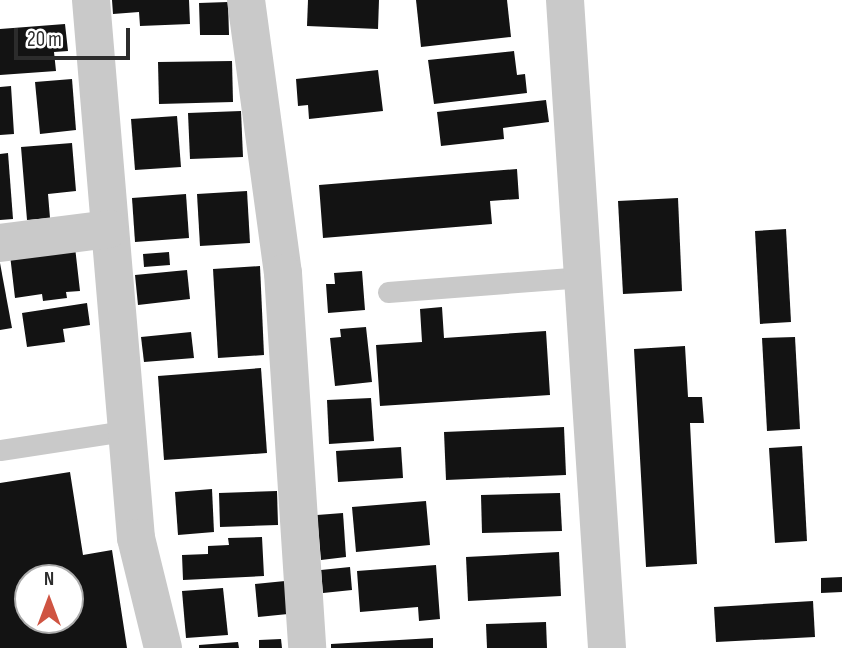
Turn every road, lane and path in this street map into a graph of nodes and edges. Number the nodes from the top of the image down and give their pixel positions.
1 (91, 0) edge
2 (246, 0) edge
3 (565, 0) edge
4 (109, 229) junction
5 (0, 243) edge
6 (583, 276) junction
7 (388, 292) dead end
8 (124, 431) junction
9 (0, 450) edge
10 (163, 648) edge
11 (307, 648) edge
12 (607, 648) edge

1 - 4 street
2 - 11 street
3 - 6 street
4 - 5 street
4 - 8 street
6 - 7 lane
6 - 12 street
8 - 9 lane
8 - 10 street

